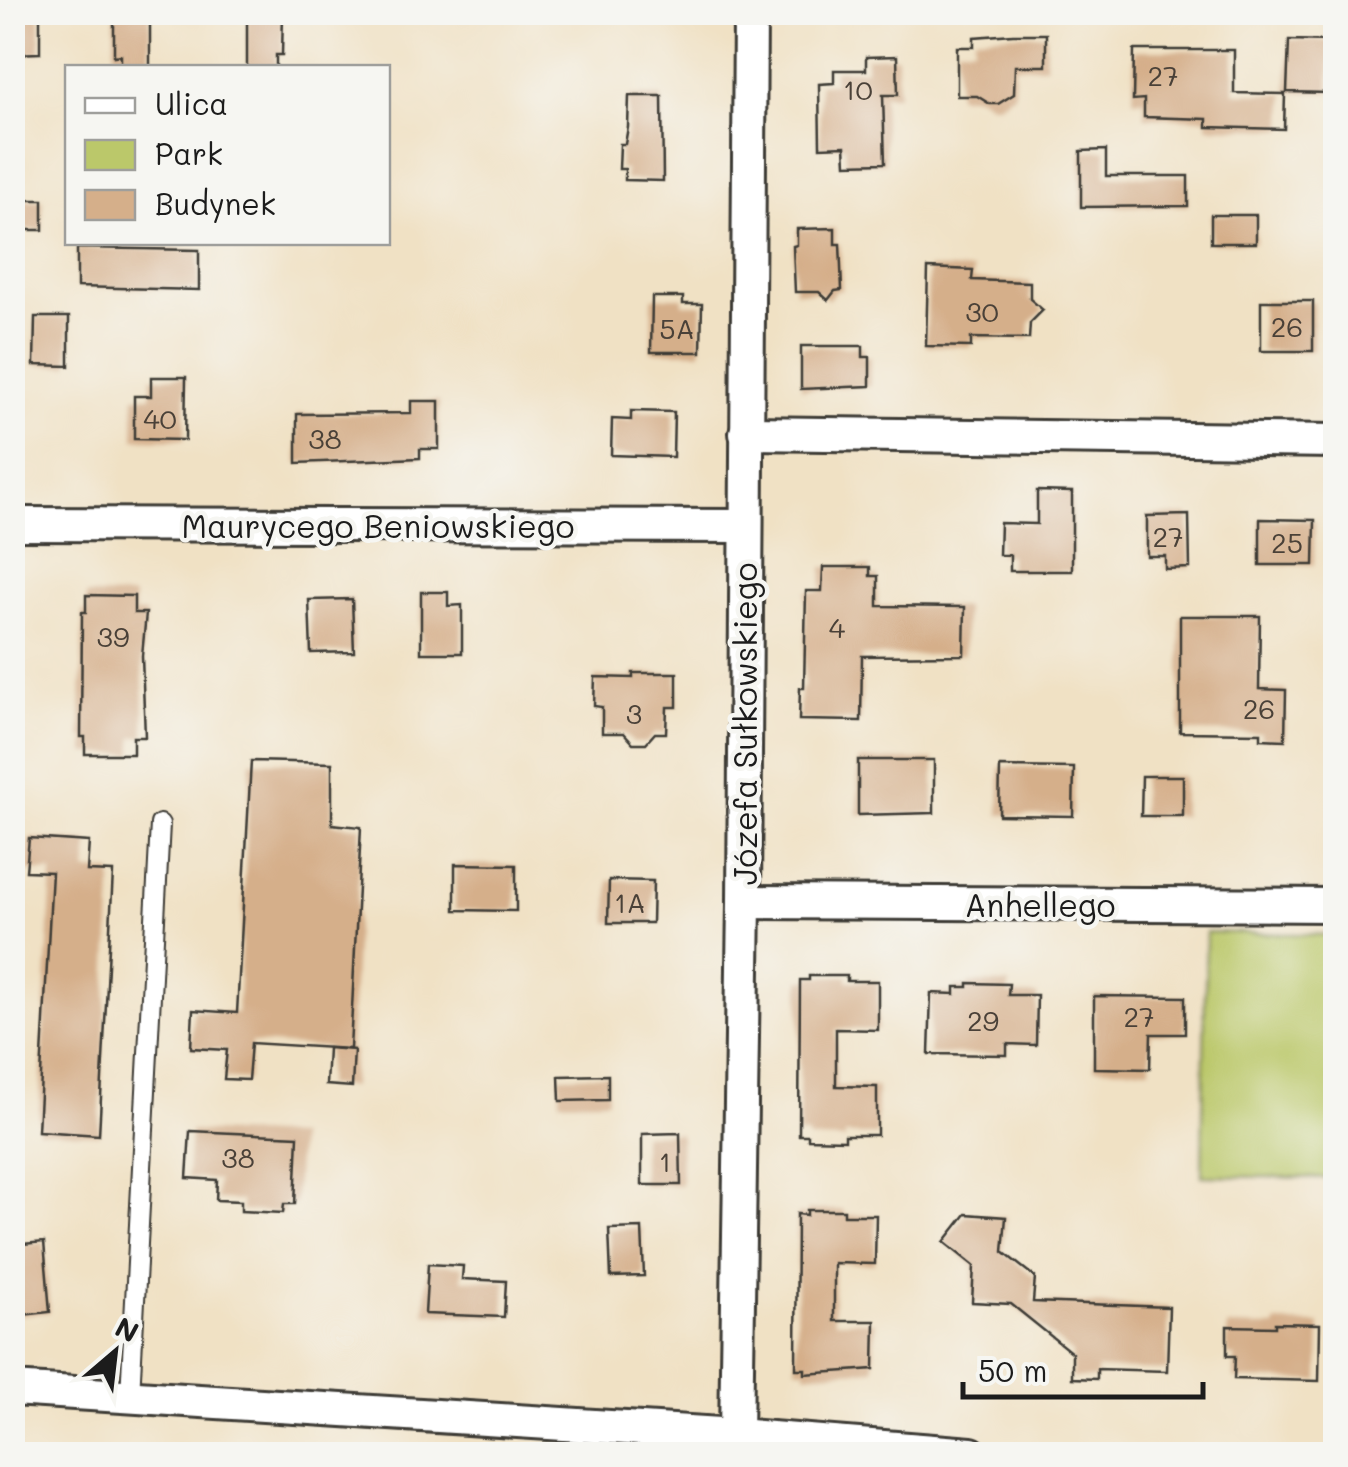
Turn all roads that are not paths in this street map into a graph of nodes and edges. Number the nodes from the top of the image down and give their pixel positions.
1 (750, 12) edge
2 (746, 433) junction
3 (1336, 441) edge
4 (12, 524) edge
5 (744, 526) junction
6 (160, 824) dead end
7 (744, 902) junction
8 (1336, 905) edge
9 (12, 1389) edge
10 (130, 1396) junction
11 (736, 1435) junction
12 (972, 1454) edge

1 - 2 street, Józefa Sułkowskiego
2 - 3 street
2 - 5 street, Józefa Sułkowskiego
4 - 5 street, Maurycego Beniowskiego
5 - 7 street, Józefa Sułkowskiego
6 - 10 lane
7 - 8 street, Anhellego
7 - 11 street, Józefa Sułkowskiego
9 - 10 street
10 - 11 street
11 - 12 street

